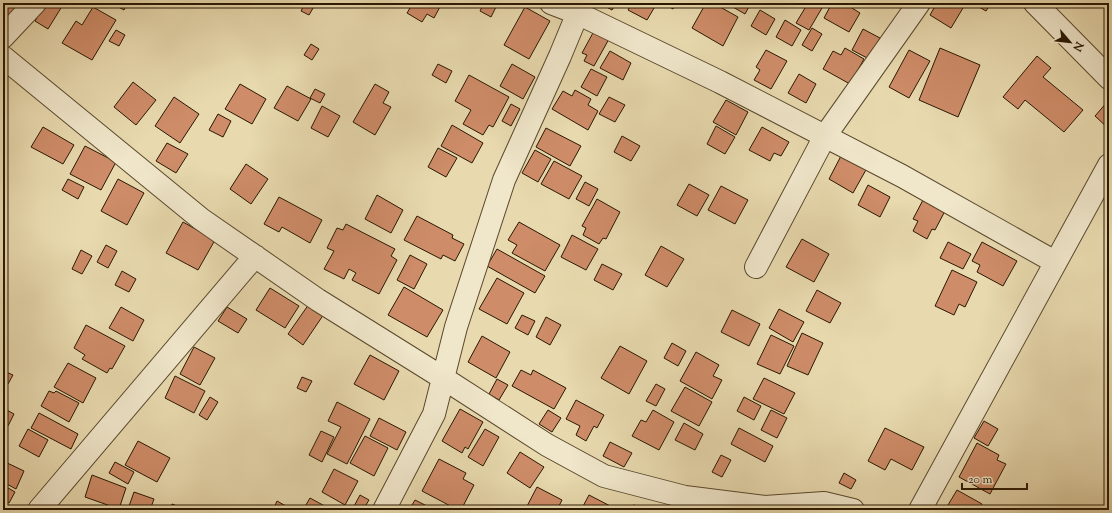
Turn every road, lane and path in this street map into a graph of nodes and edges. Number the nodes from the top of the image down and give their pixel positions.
1 (35, 3) edge
2 (551, 3) edge
3 (920, 3) edge
4 (1036, 3) edge
5 (580, 8) edge
6 (3, 37) edge
7 (3, 57) edge
8 (1109, 78) edge
9 (825, 136) junction
10 (1109, 165) edge
11 (255, 256) junction
12 (1055, 262) junction
13 (756, 267) dead end
14 (443, 378) junction
15 (39, 510) edge
16 (384, 510) edge
17 (852, 510) edge
18 (920, 510) edge

1 - 6 street
2 - 5 street
3 - 9 street
4 - 8 street
5 - 9 street
5 - 14 street
7 - 11 street
9 - 12 street
9 - 13 street
10 - 12 street
11 - 14 street
11 - 15 street
12 - 18 street
14 - 16 street
14 - 17 street

